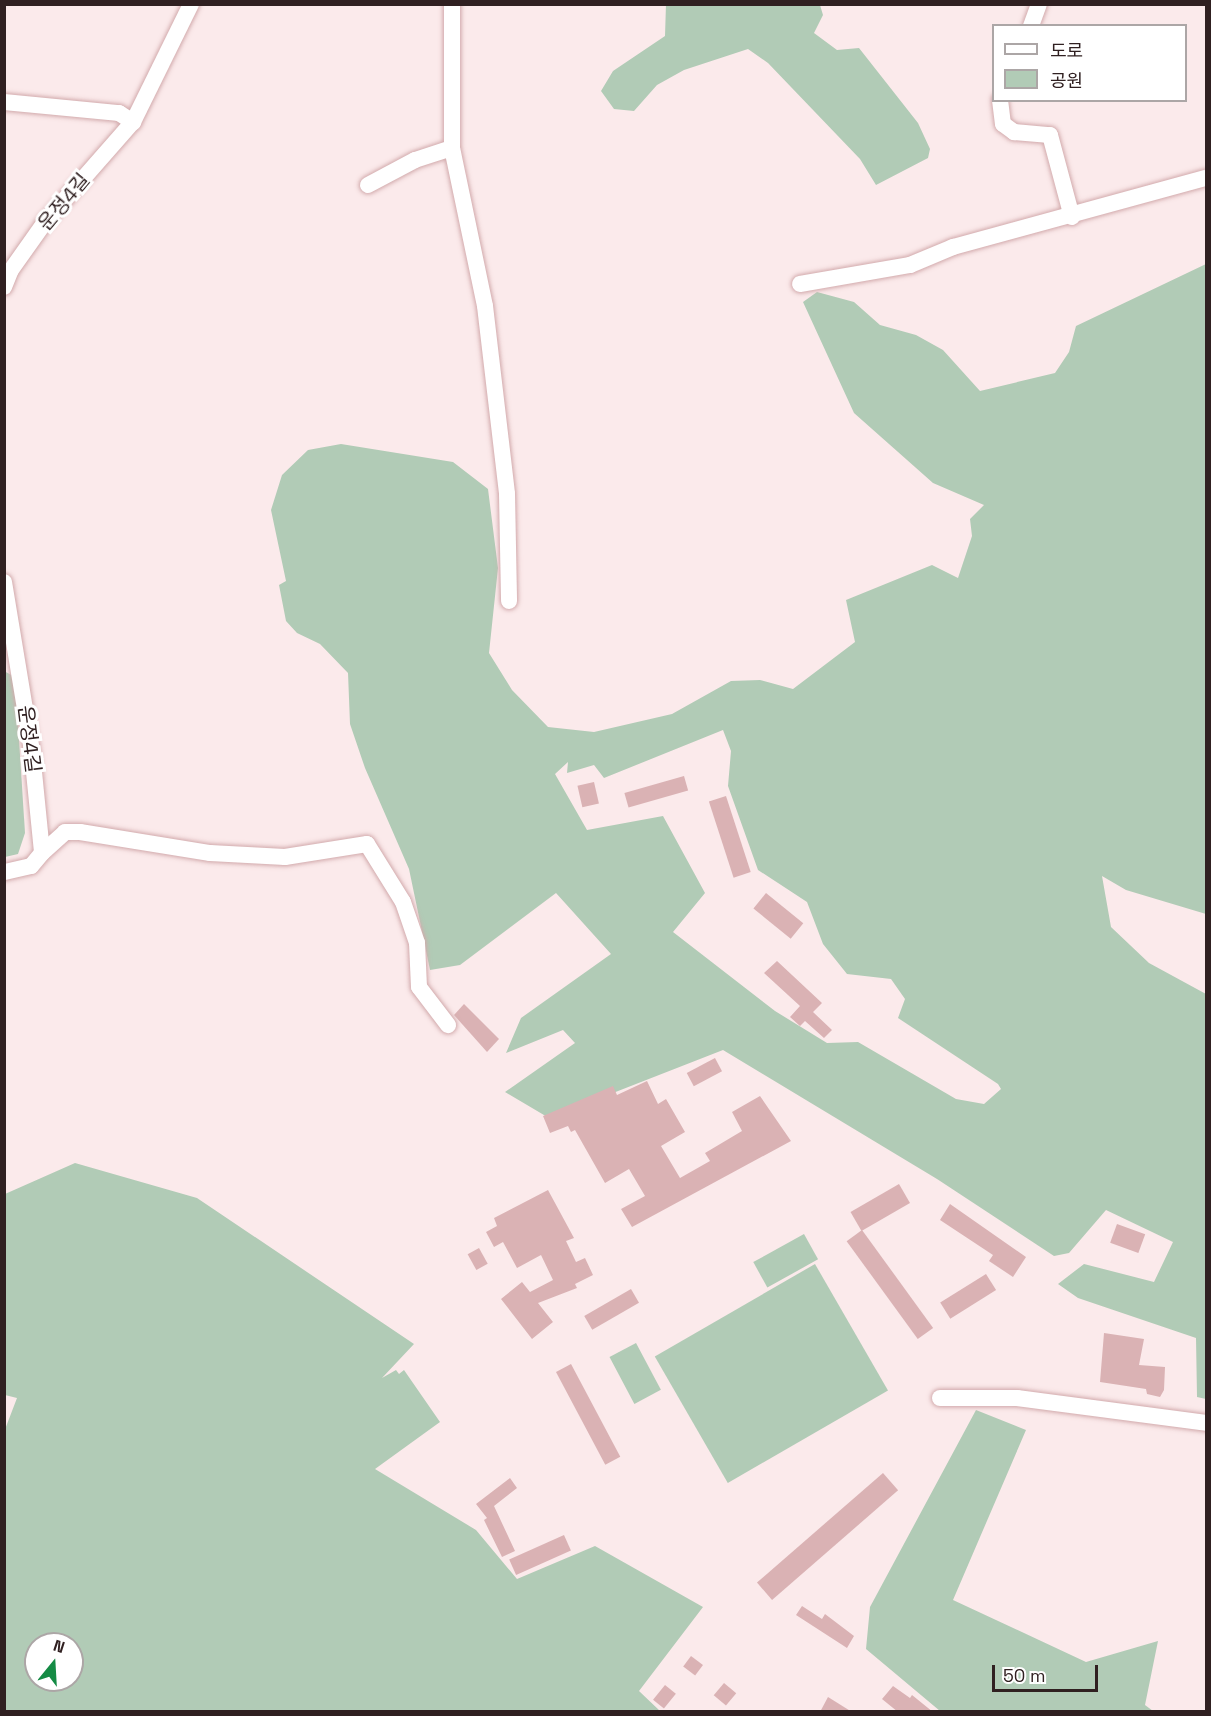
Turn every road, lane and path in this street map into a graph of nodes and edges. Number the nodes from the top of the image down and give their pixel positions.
1 (191, 4) edge
2 (452, 4) edge
3 (1039, 4) edge
4 (1032, 24) edge
5 (4, 102) edge
6 (1000, 102) edge
7 (133, 123) junction
8 (452, 148) junction
9 (1206, 178) edge
10 (368, 185) dead end
11 (1071, 217) junction
12 (800, 284) dead end
13 (4, 287) edge
14 (4, 582) edge
15 (509, 601) dead end
16 (42, 853) junction
17 (4, 872) edge
18 (448, 1025) dead end
19 (940, 1398) dead end
20 (1206, 1423) edge

1 - 7 street, 운정4길
2 - 8 street
3 - 4 street
5 - 7 street
6 - 11 street
7 - 13 street, 운정4길
8 - 10 street
8 - 15 street
9 - 11 street
11 - 12 street
14 - 16 street, 운정4길
16 - 17 street
16 - 18 street
19 - 20 street

